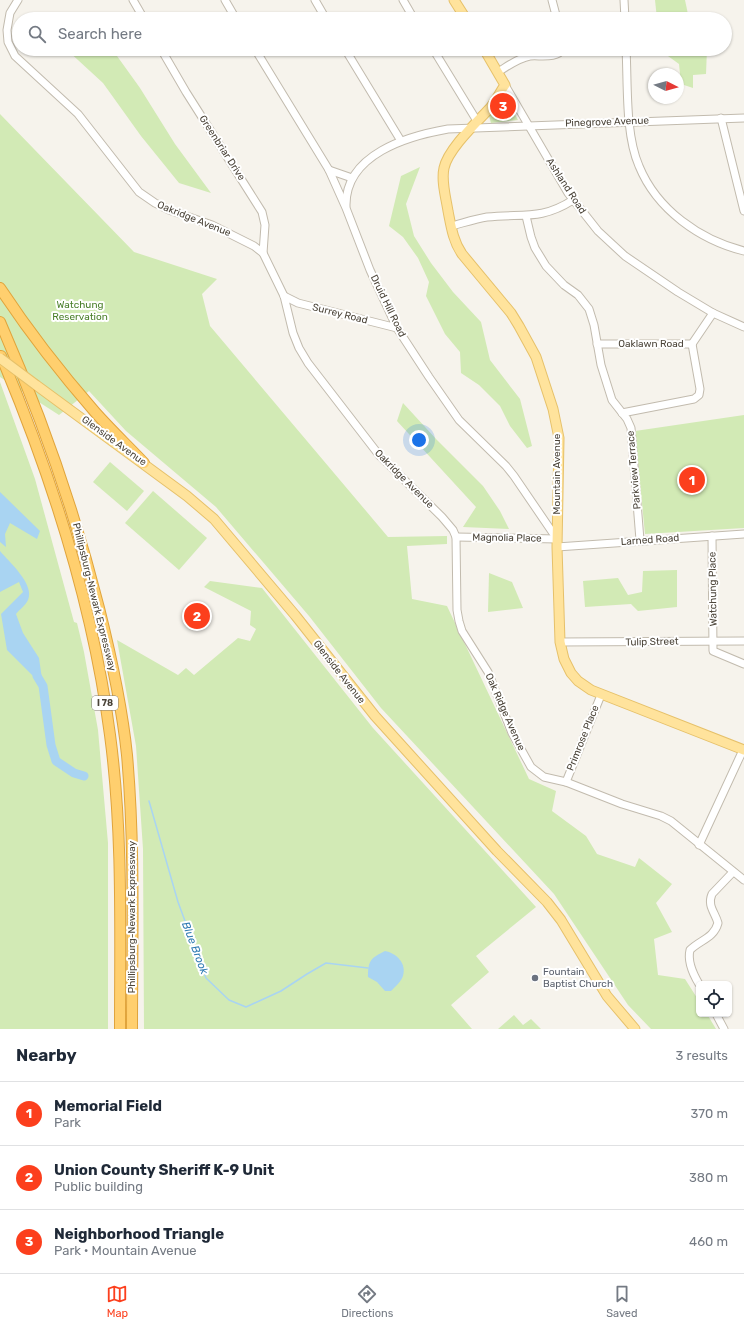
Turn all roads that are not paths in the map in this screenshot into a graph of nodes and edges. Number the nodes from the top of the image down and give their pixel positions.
1 (18, 0) edge
2 (133, 0) edge
3 (225, 0) edge
4 (315, 0) edge
5 (403, 0) edge
6 (454, 0) edge
7 (552, 0) edge
8 (624, 0) edge
9 (140, 12) edge
10 (232, 12) edge
11 (322, 12) edge
12 (410, 12) edge
13 (462, 12) edge
14 (555, 12) edge
15 (625, 12) edge
16 (12, 50) edge
17 (15, 56) edge
18 (165, 56) edge
19 (259, 56) edge
20 (349, 56) edge
21 (437, 56) edge
22 (488, 56) edge
23 (540, 56) edge
24 (626, 56) edge
25 (498, 72) junction
26 (505, 85) junction
27 (721, 118) junction
28 (744, 118) edge
29 (630, 121) junction
30 (474, 124) junction
31 (529, 126) junction
32 (401, 141) junction
33 (329, 170) junction
34 (352, 178) junction
35 (573, 200) junction
36 (346, 208) junction
37 (744, 211) edge
38 (526, 216) junction
39 (451, 226) junction
40 (744, 251) edge
41 (263, 253) junction
42 (0, 288) edge
43 (284, 296) junction
44 (298, 303) junction
45 (288, 313) junction
46 (713, 313) junction
47 (0, 322) edge
48 (744, 327) edge
49 (397, 328) junction
50 (597, 344) junction
51 (692, 344) junction
52 (0, 354) edge
53 (0, 358) edge
54 (622, 413) junction
55 (144, 463) junction
56 (744, 534) edge
57 (712, 536) junction
58 (456, 537) junction
59 (640, 540) junction
60 (557, 543) junction
61 (713, 641) junction
62 (744, 641) edge
63 (560, 642) junction
64 (744, 664) edge
65 (601, 695) junction
66 (744, 750) edge
67 (566, 782) junction
68 (699, 845) junction
69 (733, 872) junction
70 (744, 880) edge
71 (698, 981) edge
72 (718, 1017) edge
73 (120, 1029) edge
74 (132, 1029) edge
75 (635, 1029) edge
76 (724, 1029) edge

1 - 16 street, Oakridge Avenue
2 - 9 street
3 - 10 street
4 - 11 street
5 - 12 street
6 - 13 main road
7 - 14 street
8 - 15 street
17 - 41 street, Oakridge Avenue
18 - 41 street, Greenbriar Drive
19 - 33 street, Druid Hill Road
20 - 32 street
21 - 30 street
22 - 25 main road, Ashland Road
23 - 25 street
24 - 29 street
25 - 26 main road, Ashland Road
26 - 30 main road, Mountain Avenue
26 - 31 street, Ashland Road
27 - 28 street, Pinegrove Avenue
27 - 29 street, Pinegrove Avenue
27 - 37 street
29 - 31 street, Pinegrove Avenue
29 - 40 street
30 - 31 street, Pinegrove Avenue
30 - 32 street, Pinegrove Avenue
30 - 39 main road, Mountain Avenue
31 - 35 street, Ashland Road
32 - 34 street, Pinegrove Avenue
33 - 34 street
33 - 36 street, Druid Hill Road
34 - 36 street
35 - 38 street
35 - 46 street, Ashland Road
36 - 49 street, Druid Hill Road
38 - 39 street
38 - 50 street, Parkview Terrace
39 - 60 main road, Mountain Avenue
41 - 43 street, Oakridge Avenue
42 - 55 highway
43 - 44 street, Surrey Road
43 - 45 street, Oakridge Avenue
44 - 45 street
44 - 49 street, Surrey Road
45 - 58 street, Oakridge Avenue
46 - 48 street, Ashland Road
46 - 51 street, Oaklawn Road
47 - 74 highway, Phillipsburg-Newark Expressway / I 78
49 - 60 street, Druid Hill Road
50 - 51 street, Oaklawn Road
50 - 54 street, Parkview Terrace
51 - 54 street
52 - 73 highway, Phillipsburg-Newark Expressway / I 78
53 - 55 main road, Glenside Avenue, bridge
54 - 59 street, Parkview Terrace
55 - 75 main road, Glenside Avenue
56 - 57 street, Larned Road
57 - 59 street, Larned Road
57 - 61 street, Watchung Place
58 - 60 street, Magnolia Place
58 - 67 street, Oak Ridge Avenue
59 - 60 street, Larned Road
60 - 63 main road, Mountain Avenue
61 - 62 street, Tulip Street
61 - 63 street, Tulip Street
61 - 64 street
63 - 65 main road, Mountain Avenue
65 - 66 main road, Mountain Avenue
65 - 67 street, Primrose Place
66 - 68 street
67 - 68 street, Oak Ridge Avenue
68 - 69 street, Oak Ridge Avenue
69 - 70 street, Oak Ridge Avenue
69 - 71 street
72 - 76 street

